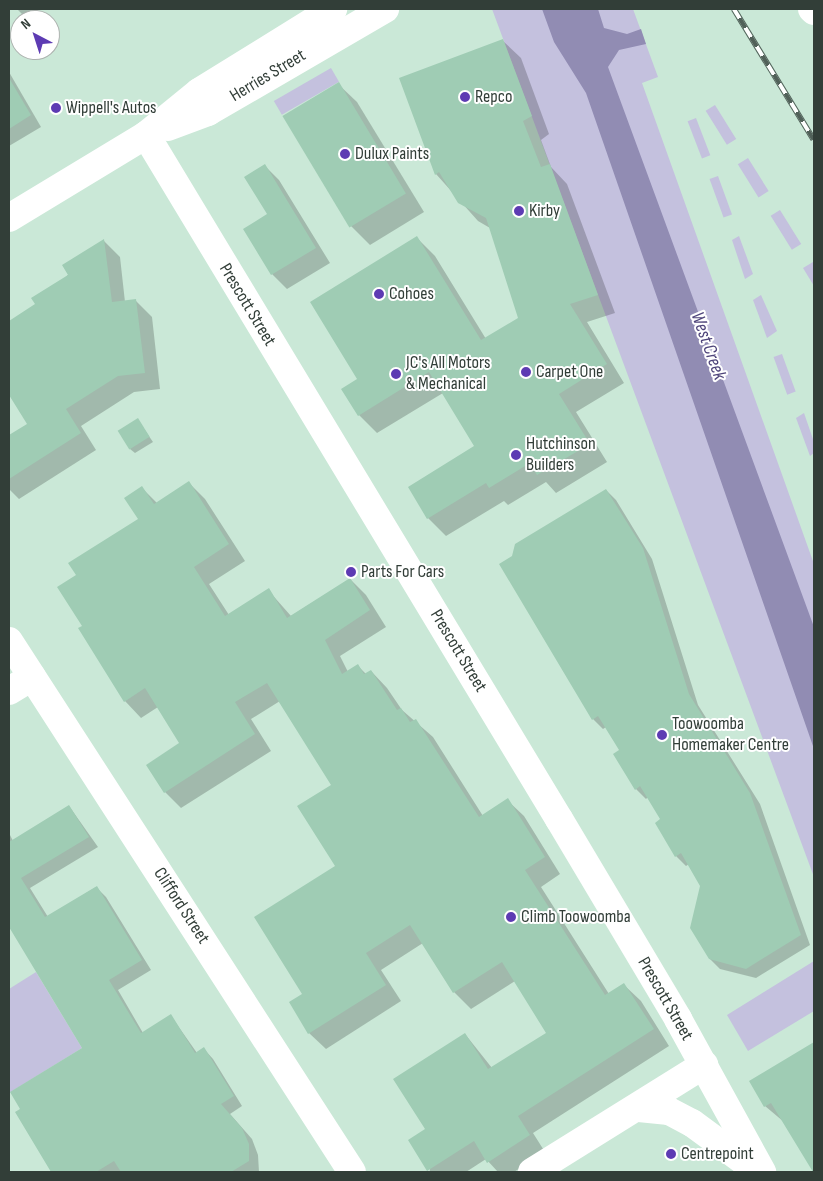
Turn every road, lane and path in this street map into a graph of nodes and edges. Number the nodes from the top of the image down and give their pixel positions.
1 (333, 9) edge
2 (385, 9) edge
3 (146, 135) junction
4 (9, 218) edge
5 (9, 641) edge
6 (32, 676) junction
7 (9, 691) edge
8 (704, 1065) junction
9 (639, 1108) junction
10 (352, 1172) edge
11 (532, 1172) edge
12 (761, 1172) edge

1 - 3 street, Herries Street
2 - 3 street, Herries Street
3 - 4 street, Herries Street
3 - 8 street, Prescott Street
5 - 6 street, Clifford Street
6 - 7 street
6 - 10 street, Clifford Street
8 - 9 street
8 - 12 street, Prescott Street
9 - 11 street
9 - 12 street

